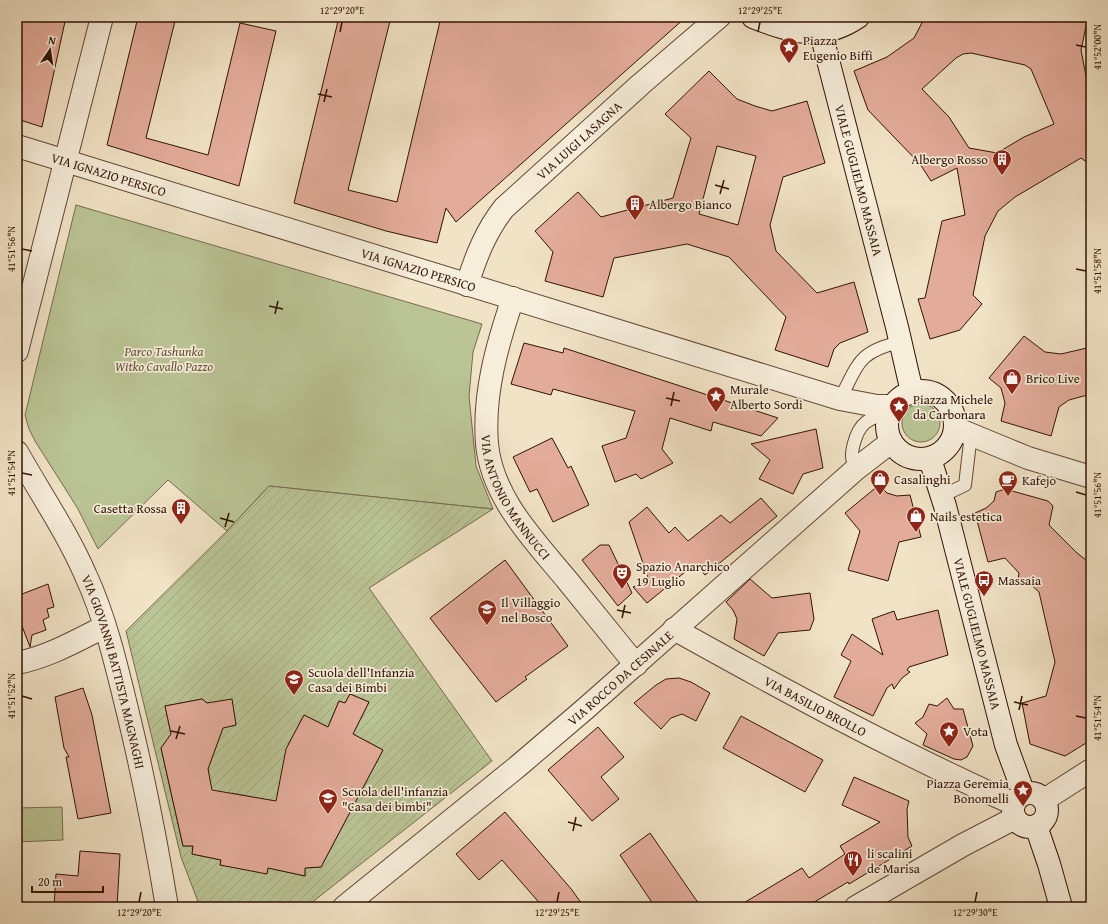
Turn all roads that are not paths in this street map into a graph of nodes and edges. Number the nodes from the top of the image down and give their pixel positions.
1 (102, 17) edge
2 (719, 17) edge
3 (753, 17) edge
4 (858, 17) edge
5 (821, 33) junction
6 (17, 146) edge
7 (66, 161) junction
8 (467, 285) junction
9 (513, 298) junction
10 (898, 334) junction
11 (17, 351) edge
12 (912, 392) junction
13 (840, 399) junction
14 (891, 409) junction
15 (963, 431) junction
16 (891, 442) junction
17 (17, 452) edge
18 (930, 459) junction
19 (856, 469) junction
20 (1091, 477) edge
21 (942, 496) junction
22 (104, 626) junction
23 (674, 629) junction
24 (17, 663) edge
25 (636, 665) junction
26 (1085, 773) edge
27 (1024, 804) junction
28 (166, 907) edge
29 (344, 907) edge
30 (856, 907) edge
31 (1061, 907) edge

1 - 7 street
2 - 8 street, VIA LUIGI LASAGNA
3 - 5 street
4 - 5 street
5 - 10 street, VIALE GUGLIELMO MASSAIA
6 - 7 street, VIA IGNAZIO PERSICO
7 - 8 street, VIA IGNAZIO PERSICO
7 - 11 street
8 - 9 street, VIA IGNAZIO PERSICO
9 - 13 street, VIA IGNAZIO PERSICO
9 - 25 street, VIA ANTONIO MANNUCCI
10 - 12 street
10 - 13 lane
12 - 14 street
12 - 15 street
13 - 14 street
14 - 16 street
14 - 19 lane
15 - 18 street
15 - 20 street
15 - 21 lane
16 - 18 street
16 - 19 street, VIA ROCCO DA CESINALE
17 - 22 street, VIA GIOVANNI BATTISTA MAGNAGHI
18 - 21 street
19 - 23 street, VIA ROCCO DA CESINALE
21 - 27 street, VIALE GUGLIELMO MASSAIA
22 - 24 street
22 - 28 street, VIA GIOVANNI BATTISTA MAGNAGHI
23 - 25 street, VIA ROCCO DA CESINALE
23 - 27 street, VIA BASILIO BROLLO
25 - 29 street, VIA ROCCO DA CESINALE
26 - 27 street
27 - 30 street
27 - 31 street

